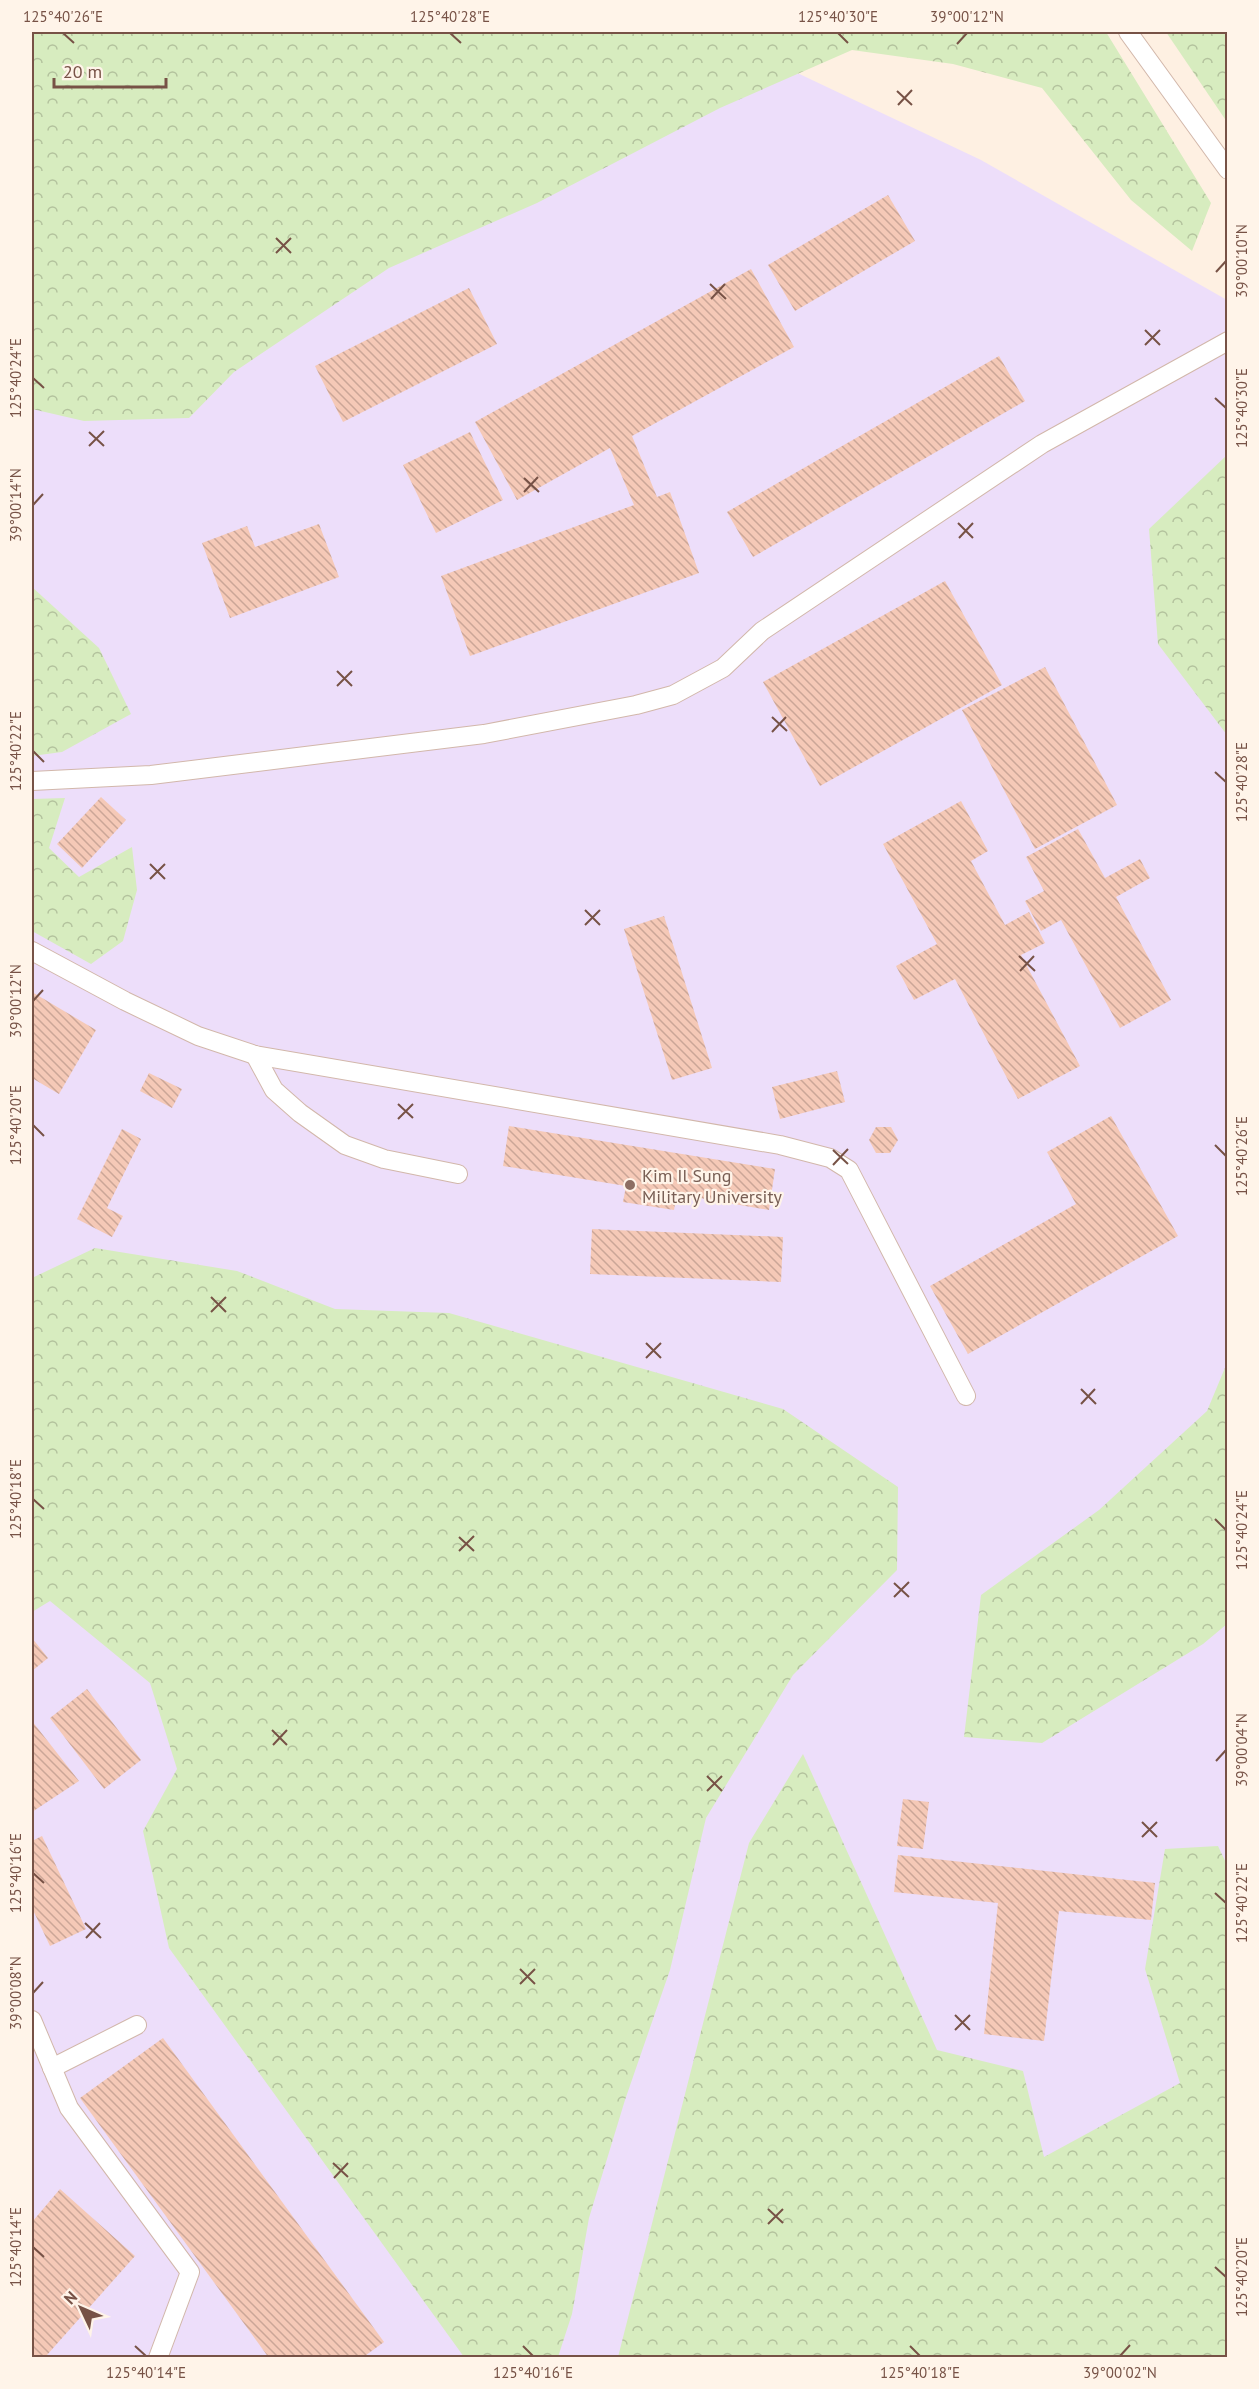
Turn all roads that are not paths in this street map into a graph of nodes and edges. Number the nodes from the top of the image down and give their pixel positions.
1 (1128, 32) edge
2 (1227, 170) edge
3 (1227, 341) edge
4 (32, 781) edge
5 (32, 951) edge
6 (255, 1055) junction
7 (458, 1174) dead end
8 (966, 1396) dead end
9 (32, 2020) edge
10 (137, 2025) dead end
11 (52, 2068) junction
12 (158, 2358) edge

1 - 2 lane
3 - 4 lane
5 - 6 lane
6 - 7 lane
6 - 8 lane
9 - 11 lane
10 - 11 lane
11 - 12 lane

